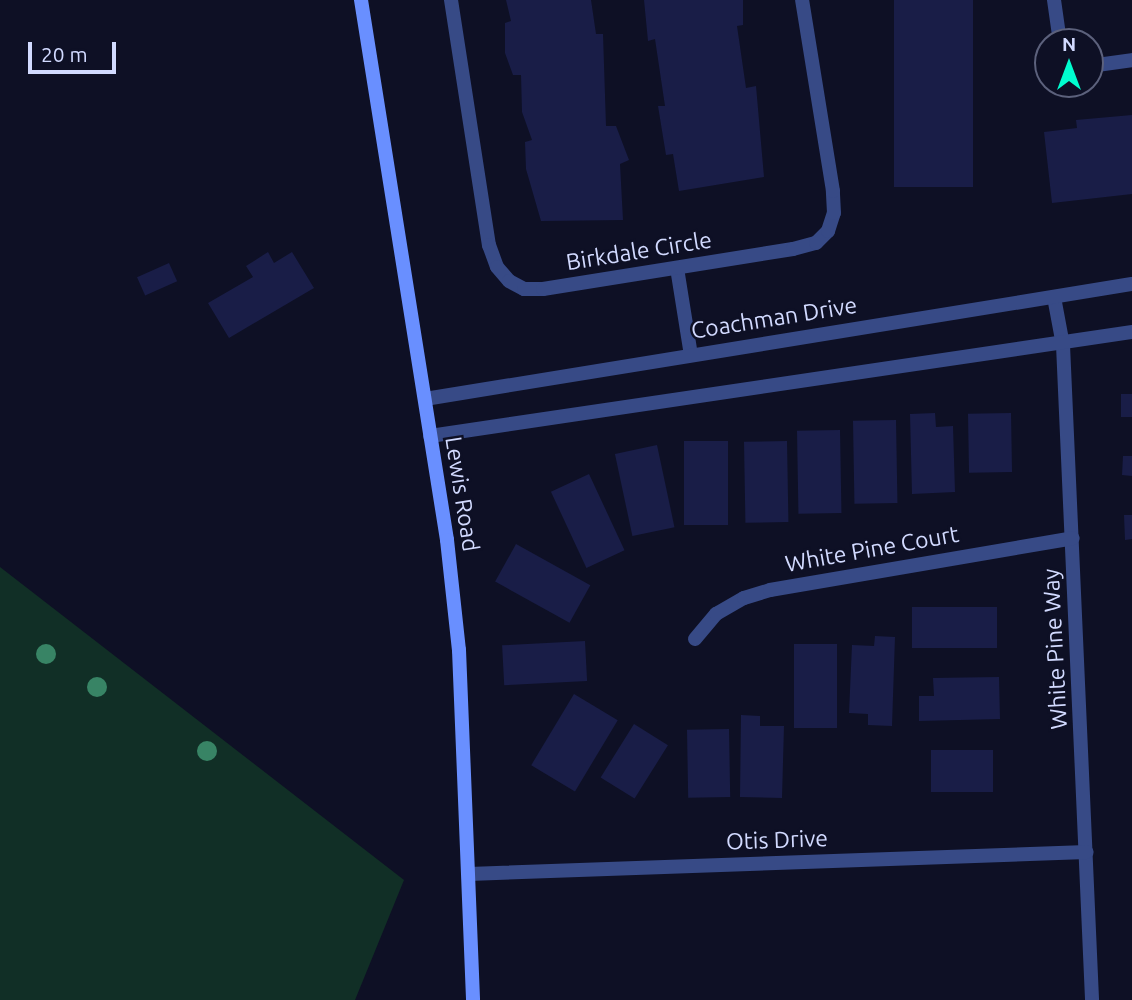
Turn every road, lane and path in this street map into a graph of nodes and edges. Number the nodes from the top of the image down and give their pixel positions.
1 (361, 0) edge
2 (451, 0) edge
3 (802, 0) edge
4 (1054, 0) edge
5 (1058, 28) edge
6 (1132, 60) edge
7 (1104, 64) edge
8 (677, 268) junction
9 (1132, 284) edge
10 (1054, 297) junction
11 (1132, 332) edge
12 (1063, 345) junction
13 (691, 355) junction
14 (425, 399) junction
15 (430, 436) junction
16 (1073, 538) junction
17 (695, 639) dead end
18 (1087, 852) junction
19 (469, 874) junction
20 (473, 1000) edge
21 (1092, 1000) edge

1 - 14 street, Lewis Road
2 - 8 street, Birkdale Circle
3 - 8 street, Birkdale Circle
4 - 5 street
6 - 7 street
8 - 13 street
9 - 10 street, Coachman Drive
10 - 12 street, White Pine Way
10 - 13 street, Coachman Drive
11 - 12 street
12 - 15 street
12 - 16 street, White Pine Way
13 - 14 street, Coachman Drive
14 - 15 street, Lewis Road
15 - 19 street, Lewis Road
16 - 17 street, White Pine Court
16 - 18 street, White Pine Way
18 - 19 street, Otis Drive
18 - 21 street, White Pine Way
19 - 20 street, Lewis Road

